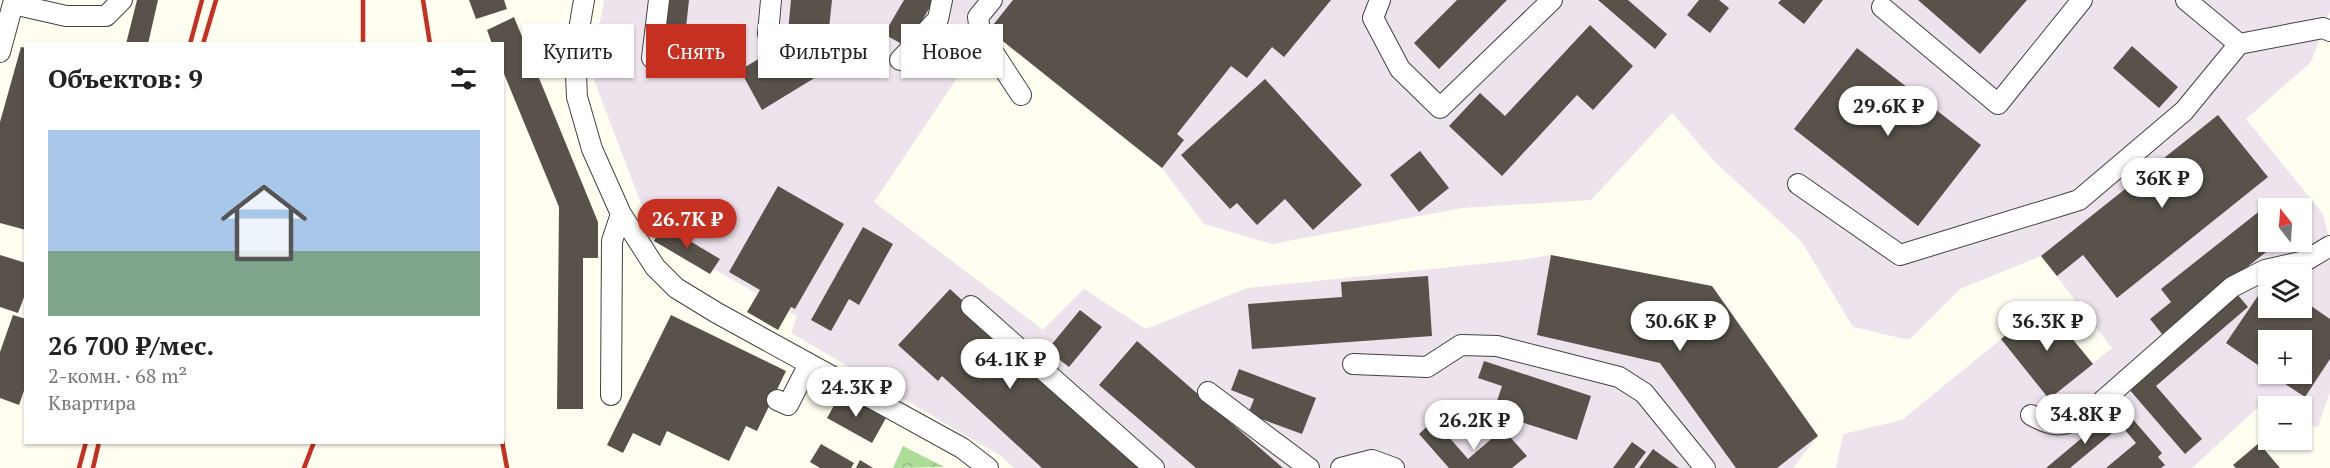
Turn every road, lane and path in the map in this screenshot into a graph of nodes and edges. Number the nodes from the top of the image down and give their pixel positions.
1 (122, 0) edge
2 (584, 0) edge
3 (659, 0) edge
4 (771, 0) edge
5 (942, 0) edge
6 (992, 0) edge
7 (1380, 0) edge
8 (1552, 0) edge
9 (2082, 0) edge
10 (2186, 0) edge
11 (14, 2) edge
12 (1882, 7) dead end
13 (67, 8) edge
14 (656, 24) edge
15 (769, 24) edge
16 (2330, 31) edge
17 (2240, 44) junction
18 (0, 52) edge
19 (900, 60) dead end
20 (1021, 95) dead end
21 (1798, 184) dead end
22 (621, 214) junction
23 (2330, 246) edge
24 (971, 306) dead end
25 (809, 364) junction
26 (1353, 364) dead end
27 (1208, 392) dead end
28 (611, 395) dead end
29 (777, 400) dead end
30 (2031, 415) dead end
31 (988, 468) edge
32 (1154, 468) edge
33 (1309, 468) edge
34 (1341, 468) edge
35 (1394, 468) edge
36 (1705, 468) edge

1 - 13 lane
2 - 22 lane
3 - 14 lane
4 - 15 lane
5 - 19 lane
6 - 20 lane
7 - 8 lane
9 - 12 lane
10 - 17 lane
11 - 13 lane
11 - 18 lane
16 - 17 lane
17 - 21 lane
22 - 25 lane
22 - 28 lane
23 - 30 lane
24 - 32 lane
25 - 29 lane
25 - 31 lane
26 - 36 lane
27 - 33 lane
34 - 35 lane

